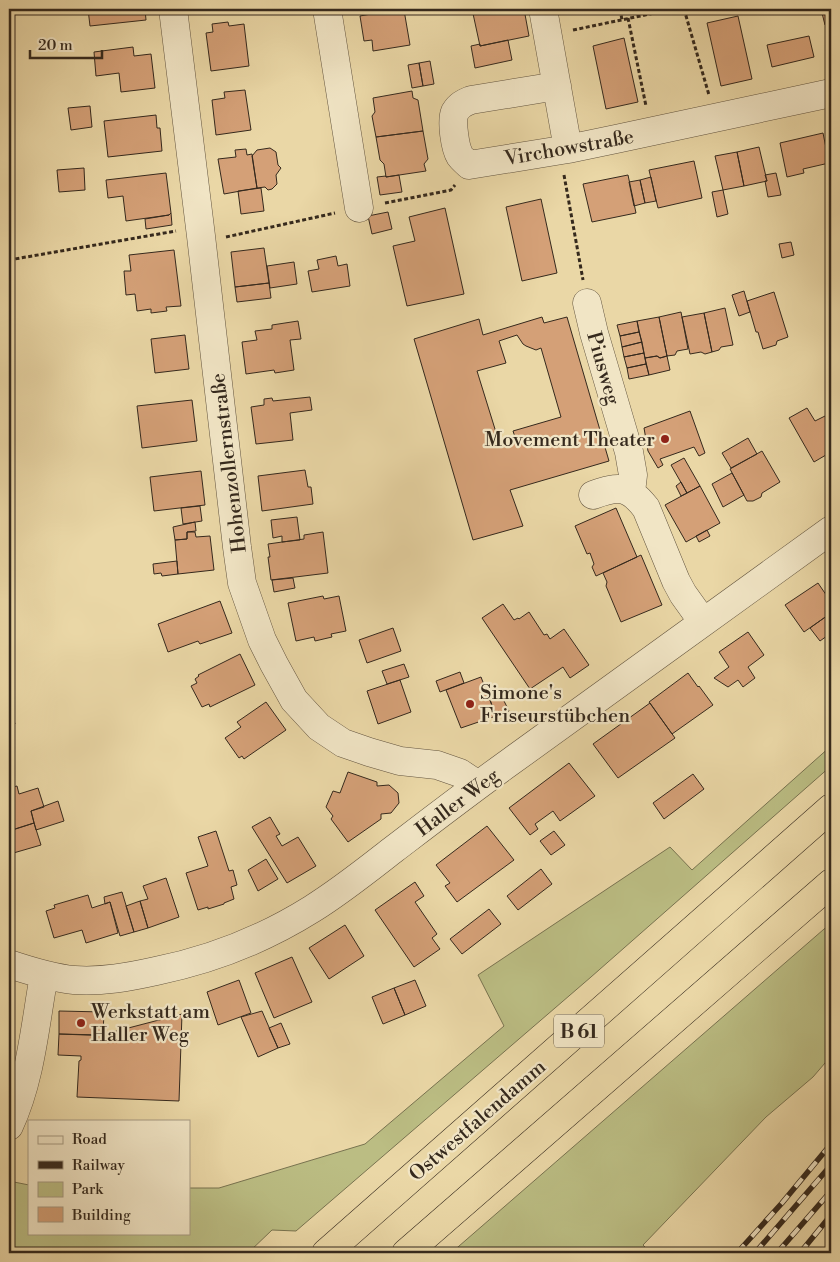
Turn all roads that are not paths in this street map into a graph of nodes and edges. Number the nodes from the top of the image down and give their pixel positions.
1 (173, 9) edge
2 (327, 9) edge
3 (543, 9) edge
4 (557, 86) junction
5 (831, 93) edge
6 (564, 149) junction
7 (359, 208) road end
8 (587, 303) road end
9 (631, 492) junction
10 (593, 495) dead end
11 (831, 530) edge
12 (703, 622) junction
13 (478, 785) junction
14 (831, 808) edge
15 (831, 883) edge
16 (9, 964) edge
17 (44, 975) junction
18 (9, 1126) edge
19 (326, 1253) edge
20 (406, 1253) edge

1 - 13 street, Hohenzollernstraße
2 - 7 street
3 - 4 street
4 - 6 street
4 - 6 street, Virchowstraße
5 - 6 street, Virchowstraße
8 - 9 street, Piusweg
9 - 10 street
9 - 12 street
11 - 12 street, Haller Weg
12 - 13 street, Haller Weg
13 - 17 street, Haller Weg
14 - 19 highway, Ostwestfalendamm / B 61
15 - 20 highway, B 61
16 - 17 street, Haller Weg
17 - 18 street

